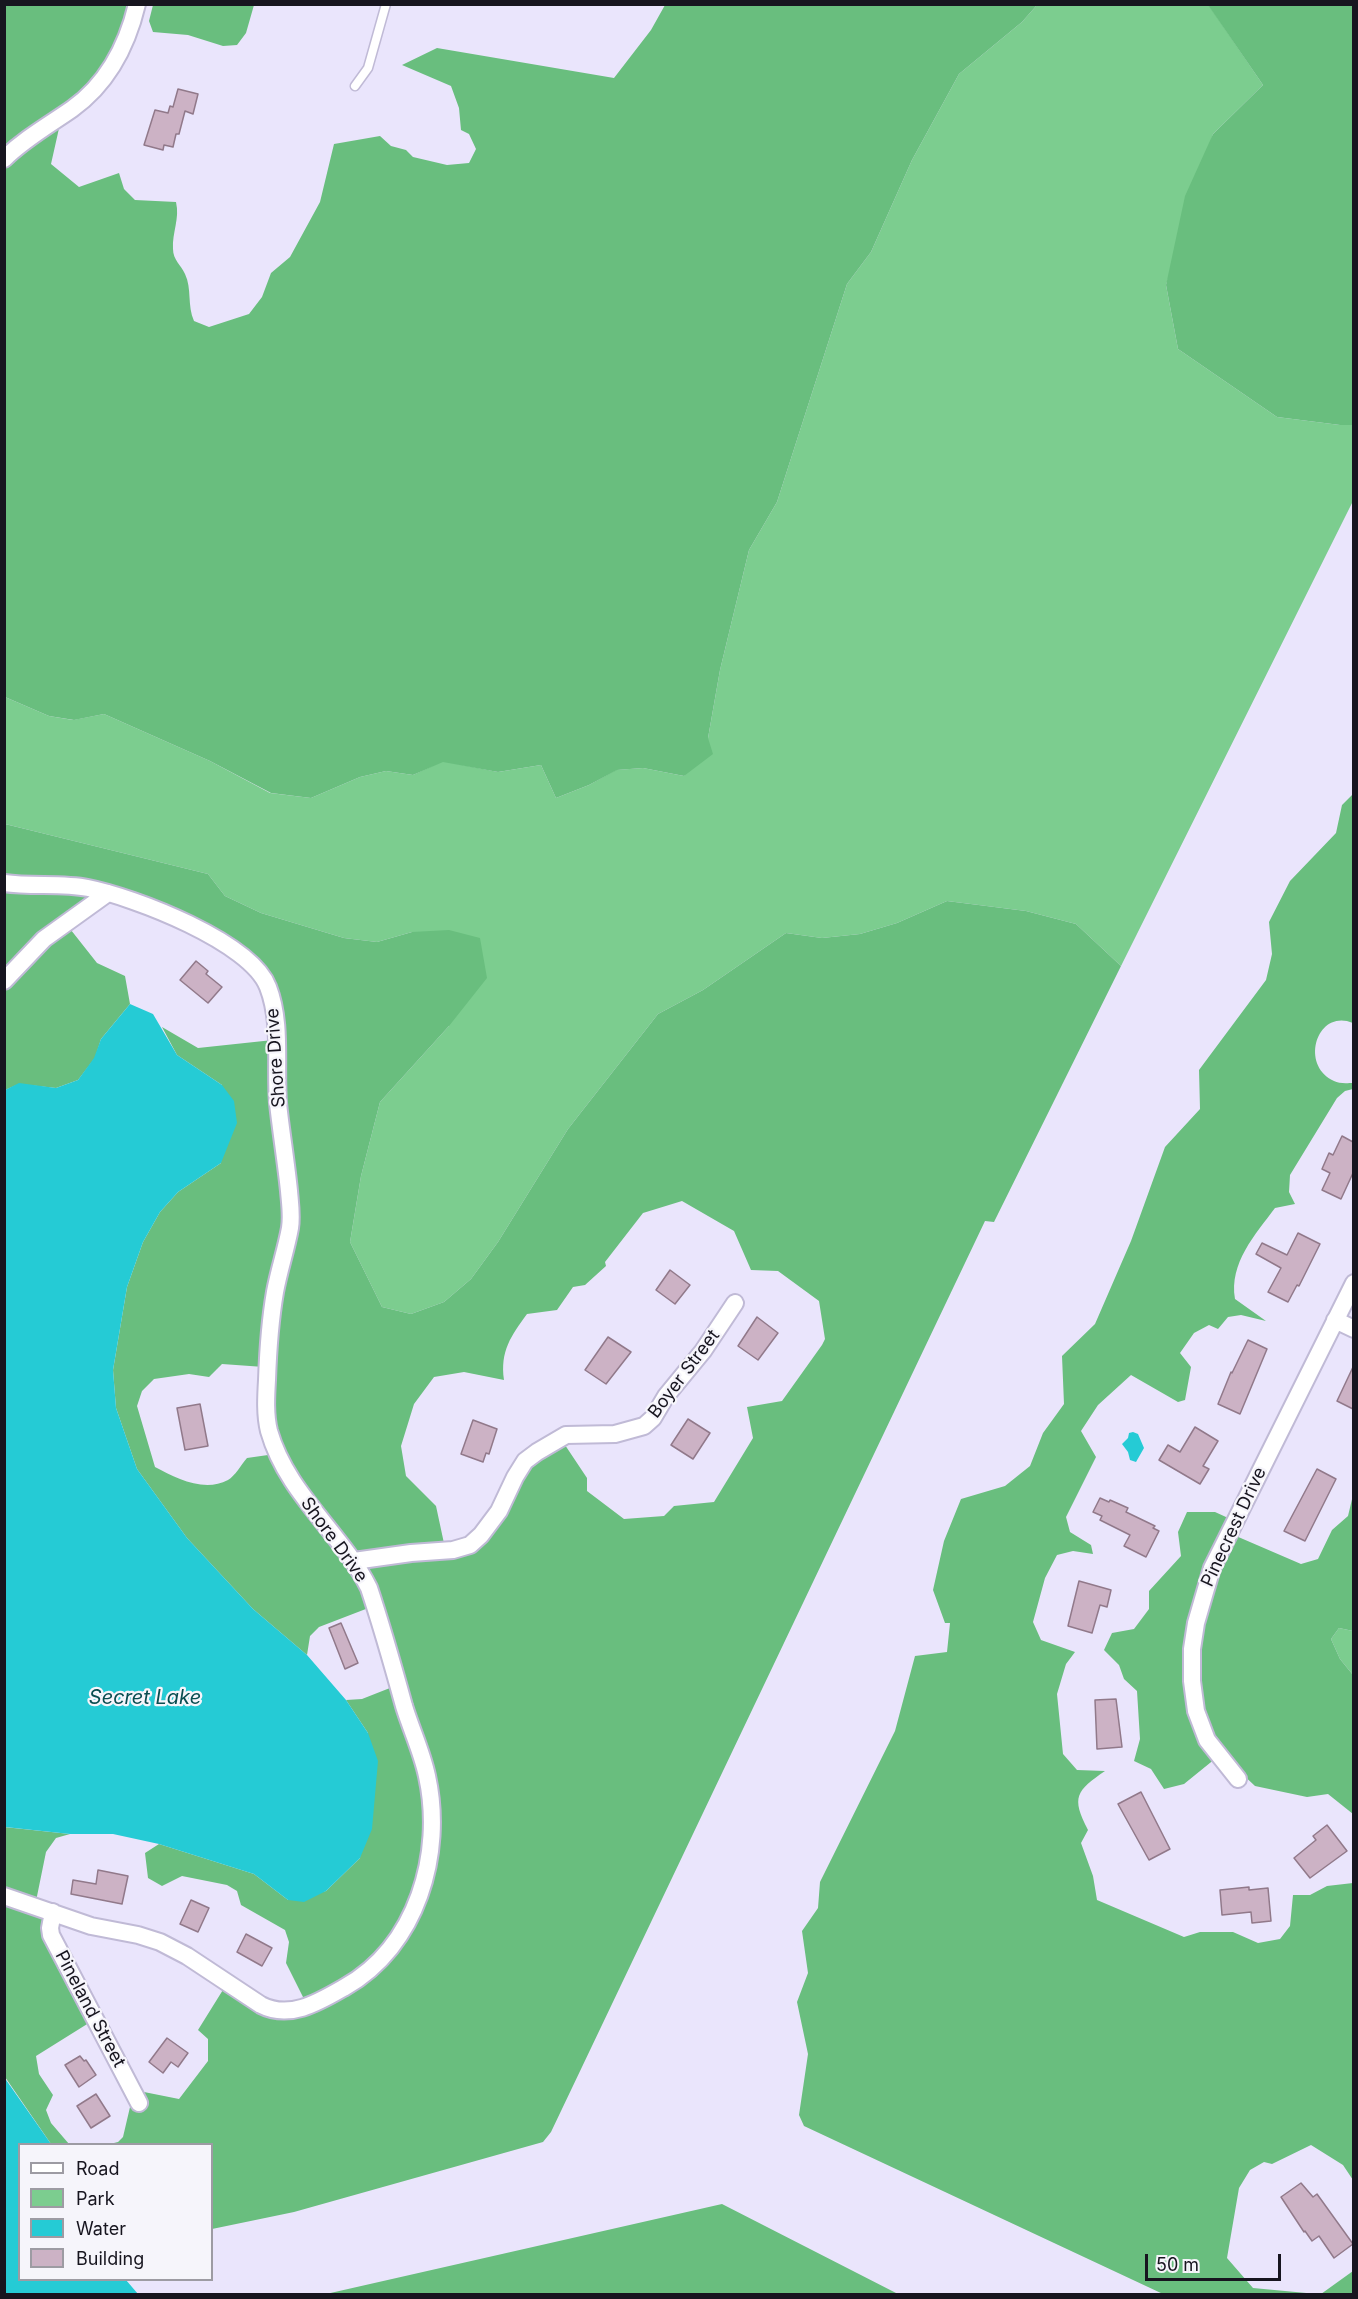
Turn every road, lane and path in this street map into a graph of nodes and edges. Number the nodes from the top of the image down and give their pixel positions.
1 (137, 4) edge
2 (386, 4) edge
3 (355, 86) dead end
4 (4, 159) edge
5 (4, 884) edge
6 (108, 893) junction
7 (4, 981) edge
8 (1353, 1283) edge
9 (735, 1303) dead end
10 (1335, 1320) junction
11 (1353, 1329) edge
12 (354, 1561) junction
13 (1238, 1779) dead end
14 (4, 1896) edge
15 (53, 1912) junction
16 (139, 2103) dead end

1 - 4 street
2 - 3 lane
5 - 6 street, Shore Drive
6 - 7 street
6 - 12 street, Shore Drive
8 - 10 street, Pinecrest Drive
9 - 12 street, Boyer Street
10 - 11 street
10 - 13 street, Pinecrest Drive
12 - 15 street, Shore Drive
14 - 15 street, Shore Drive
15 - 16 street, Pineland Street

